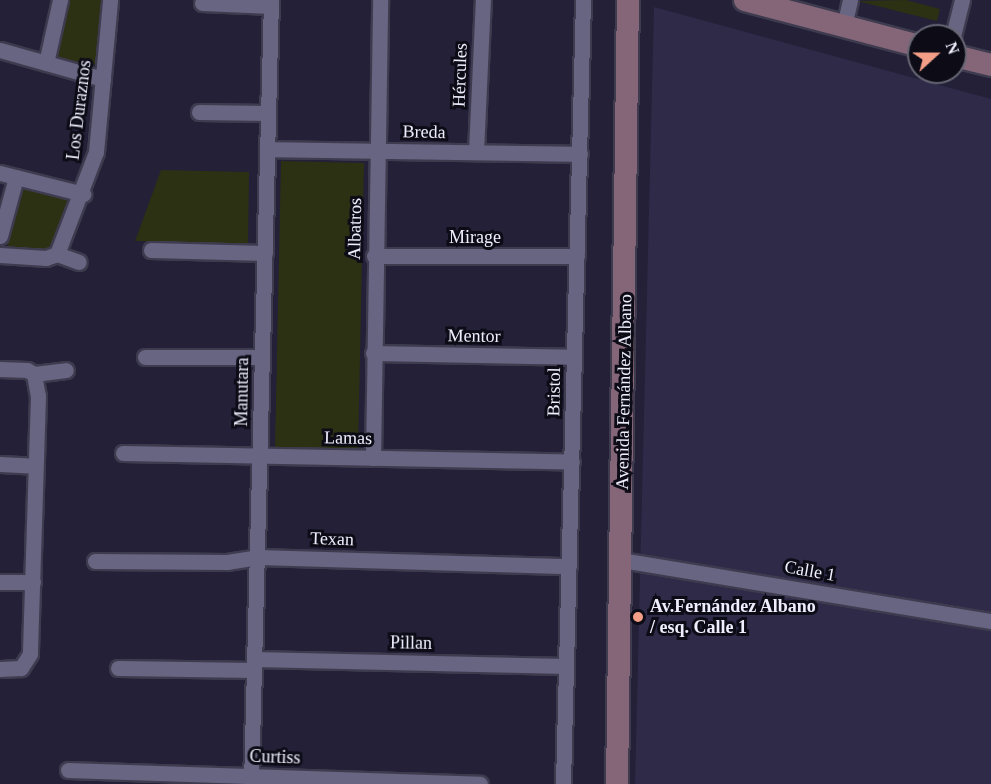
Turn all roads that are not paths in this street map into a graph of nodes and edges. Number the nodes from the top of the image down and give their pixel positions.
1 (60, 0) edge
2 (110, 0) edge
3 (380, 0) edge
4 (483, 0) edge
5 (583, 0) edge
6 (628, 0) edge
7 (745, 0) edge
8 (850, 0) edge
9 (962, 0) edge
10 (202, 3) dead end
11 (271, 3) edge
12 (956, 24) edge
13 (844, 26) junction
14 (907, 43) edge
15 (0, 50) edge
16 (967, 59) edge
17 (46, 63) junction
18 (991, 65) edge
19 (103, 79) junction
20 (199, 112) dead end
21 (268, 113) junction
22 (267, 149) junction
23 (375, 150) junction
24 (476, 152) junction
25 (580, 154) junction
26 (0, 173) edge
27 (16, 177) junction
28 (83, 194) junction
29 (0, 236) edge
30 (151, 250) dead end
31 (265, 253) junction
32 (57, 254) junction
33 (0, 255) edge
34 (374, 256) junction
35 (577, 256) junction
36 (79, 262) dead end
37 (373, 353) junction
38 (145, 357) dead end
39 (262, 357) junction
40 (574, 357) junction
41 (0, 369) edge
42 (66, 370) dead end
43 (34, 374) junction
44 (123, 453) dead end
45 (260, 456) junction
46 (373, 458) junction
47 (572, 462) junction
48 (0, 464) edge
49 (34, 466) junction
50 (258, 557) junction
51 (622, 560) junction
52 (95, 561) dead end
53 (569, 566) junction
54 (0, 582) edge
55 (33, 582) junction
56 (991, 621) edge
57 (254, 664) junction
58 (566, 666) junction
59 (118, 668) dead end
60 (0, 669) edge
61 (68, 770) dead end
62 (251, 780) edge
63 (480, 784) edge
64 (563, 784) edge
65 (617, 784) edge

1 - 17 street, Los Duraznos
2 - 19 street, Los Duraznos
3 - 23 street, Albatros
4 - 24 street, Hércules
5 - 25 street, Bristol
6 - 51 street, Avenida Fernández Albano
7 - 13 street
8 - 13 street
9 - 12 street
10 - 11 street
11 - 21 street, Manutara
13 - 14 street
15 - 17 street
16 - 18 street
17 - 19 street
19 - 28 street, Los Duraznos
20 - 21 street
21 - 22 street, Manutara
22 - 23 street, Breda
22 - 31 street, Manutara
23 - 24 street, Breda
23 - 34 street, Albatros
24 - 25 street, Breda
25 - 35 street, Bristol
26 - 27 street
27 - 28 street
27 - 29 street
28 - 32 street, Los Duraznos
30 - 31 street
31 - 39 street, Manutara
32 - 33 street
32 - 36 street
34 - 35 street, Mirage
34 - 37 street, Albatros
35 - 40 street, Bristol
37 - 40 street, Mentor
37 - 46 street, Albatros
38 - 39 street
39 - 45 street, Manutara
40 - 47 street, Bristol
41 - 43 street
42 - 43 street
43 - 49 street
44 - 45 street, Lamas
45 - 46 street, Lamas
45 - 50 street, Manutara
46 - 47 street, Lamas
47 - 53 street, Bristol
48 - 49 street
49 - 55 street
50 - 52 street, Texan
50 - 53 street, Texan
50 - 57 street, Manutara
51 - 56 street, Calle 1
51 - 65 street, Avenida Fernández Albano
53 - 58 street, Bristol
54 - 55 street
55 - 60 street
57 - 58 street, Pillan
57 - 59 street, Pillan
57 - 62 street, Manutara
58 - 64 street, Bristol
61 - 62 street, Curtiss
62 - 63 street, Curtiss

